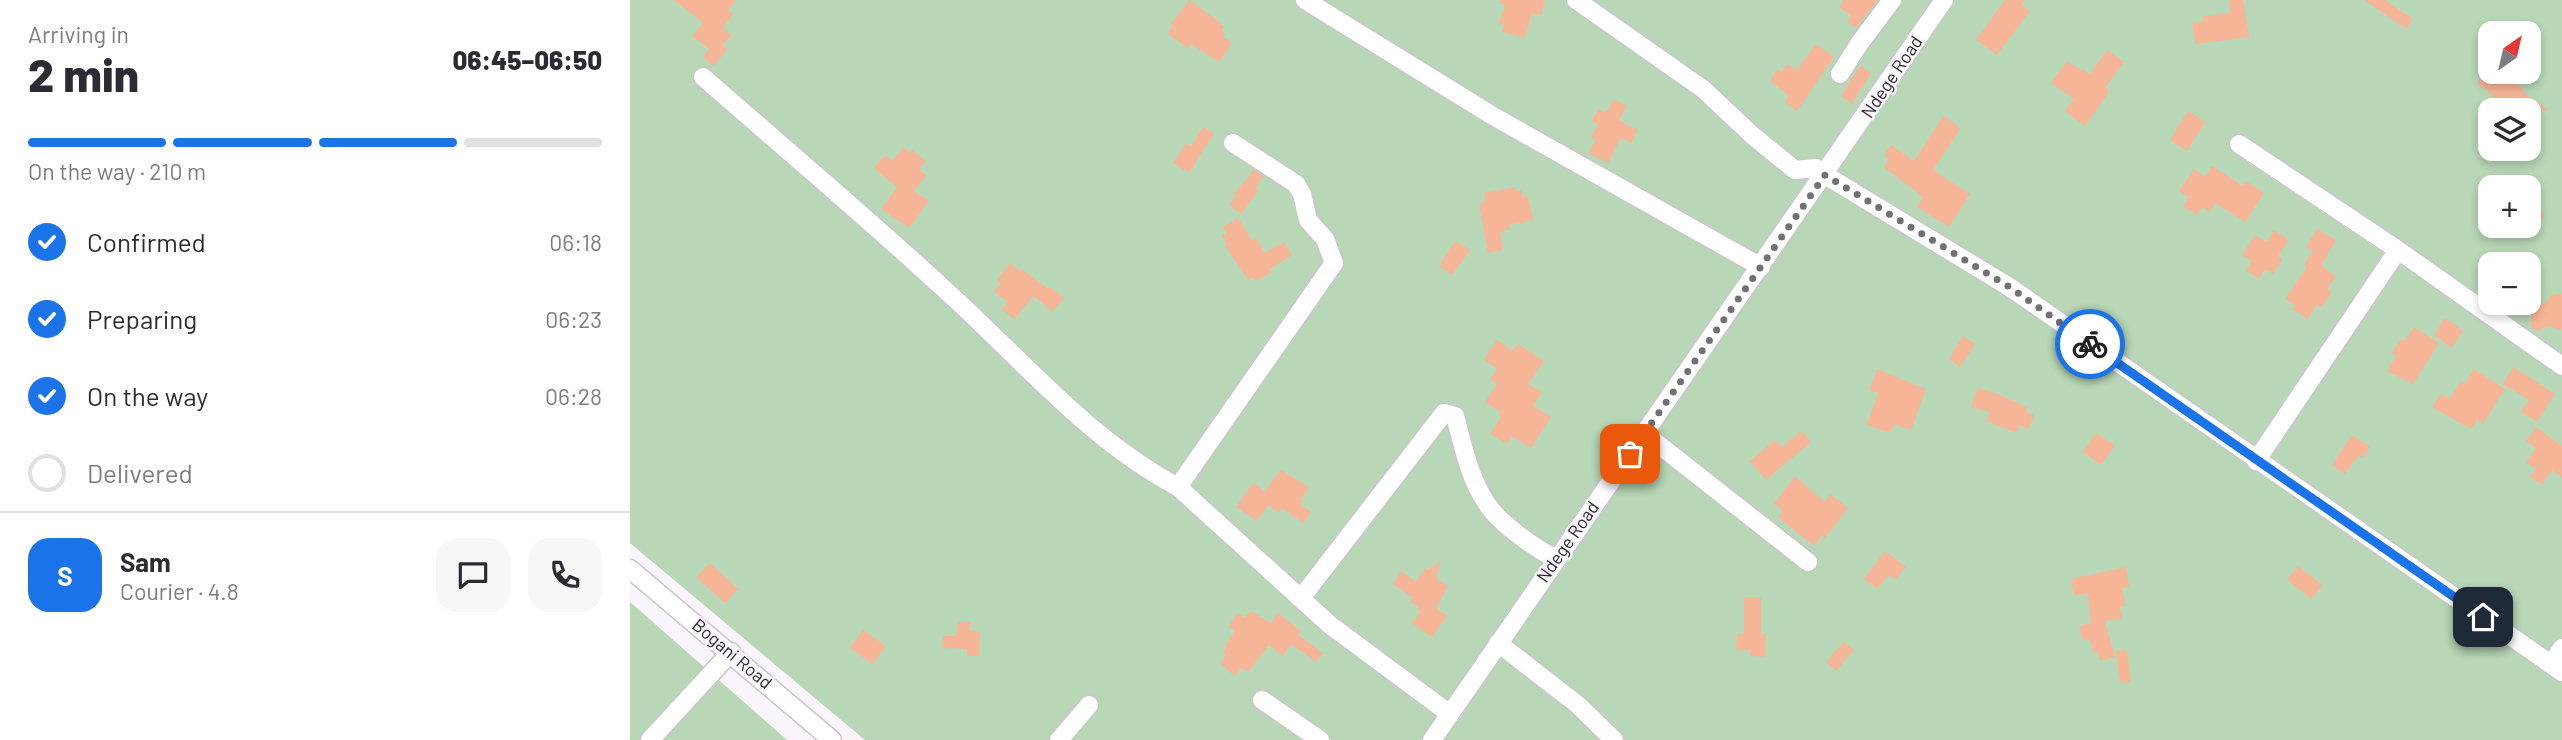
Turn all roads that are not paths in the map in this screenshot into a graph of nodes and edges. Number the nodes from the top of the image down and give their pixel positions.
1 (1305, 0) edge
2 (1576, 0) edge
3 (1892, 0) edge
4 (1944, 0) edge
5 (1840, 74) dead end
6 (703, 77) dead end
7 (1233, 143) dead end
8 (2239, 144) dead end
9 (1825, 175) junction
10 (2398, 250) junction
11 (1760, 267) junction
12 (2562, 366) edge
13 (1644, 433) junction
14 (2256, 461) junction
15 (1178, 487) junction
16 (1556, 559) junction
17 (1808, 562) dead end
18 (630, 569) edge
19 (1301, 598) junction
20 (1498, 643) junction
21 (2562, 648) edge
22 (731, 652) junction
23 (2557, 668) edge
24 (1262, 701) dead end
25 (1089, 705) dead end
26 (1450, 714) junction
27 (650, 740) edge
28 (832, 740) edge
29 (1059, 740) edge
30 (1320, 740) edge
31 (1432, 740) edge
32 (1614, 740) edge

1 - 11 street
2 - 9 street
3 - 5 street
4 - 9 street, Ndege Road
6 - 15 street
7 - 15 street
8 - 10 street
9 - 11 street, Ndege Road
9 - 14 street
10 - 12 street
10 - 14 street
11 - 13 street, Ndege Road
13 - 16 street, Ndege Road
13 - 17 street
14 - 23 street
15 - 19 street
16 - 19 street
16 - 20 street, Ndege Road
18 - 22 street, Bogani Road
19 - 26 street
20 - 26 street, Ndege Road
20 - 32 street
21 - 23 street
22 - 27 street
22 - 28 street, Bogani Road
24 - 30 street
25 - 29 street
26 - 31 street, Ndege Road

